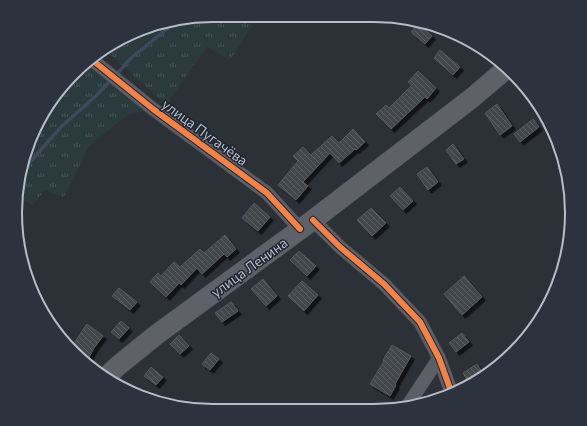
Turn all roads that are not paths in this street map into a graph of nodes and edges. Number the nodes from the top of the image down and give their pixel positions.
1 (95, 63) edge
2 (503, 72) edge
3 (306, 225) junction
4 (438, 358) junction
5 (110, 374) edge
6 (450, 388) edge
7 (411, 400) edge

1 - 3 street, улица Пугачёва
2 - 3 main road, улица Ленина
3 - 4 street, улица Пугачёва
3 - 5 main road, улица Ленина
4 - 6 street, улица Пугачёва
4 - 7 street

